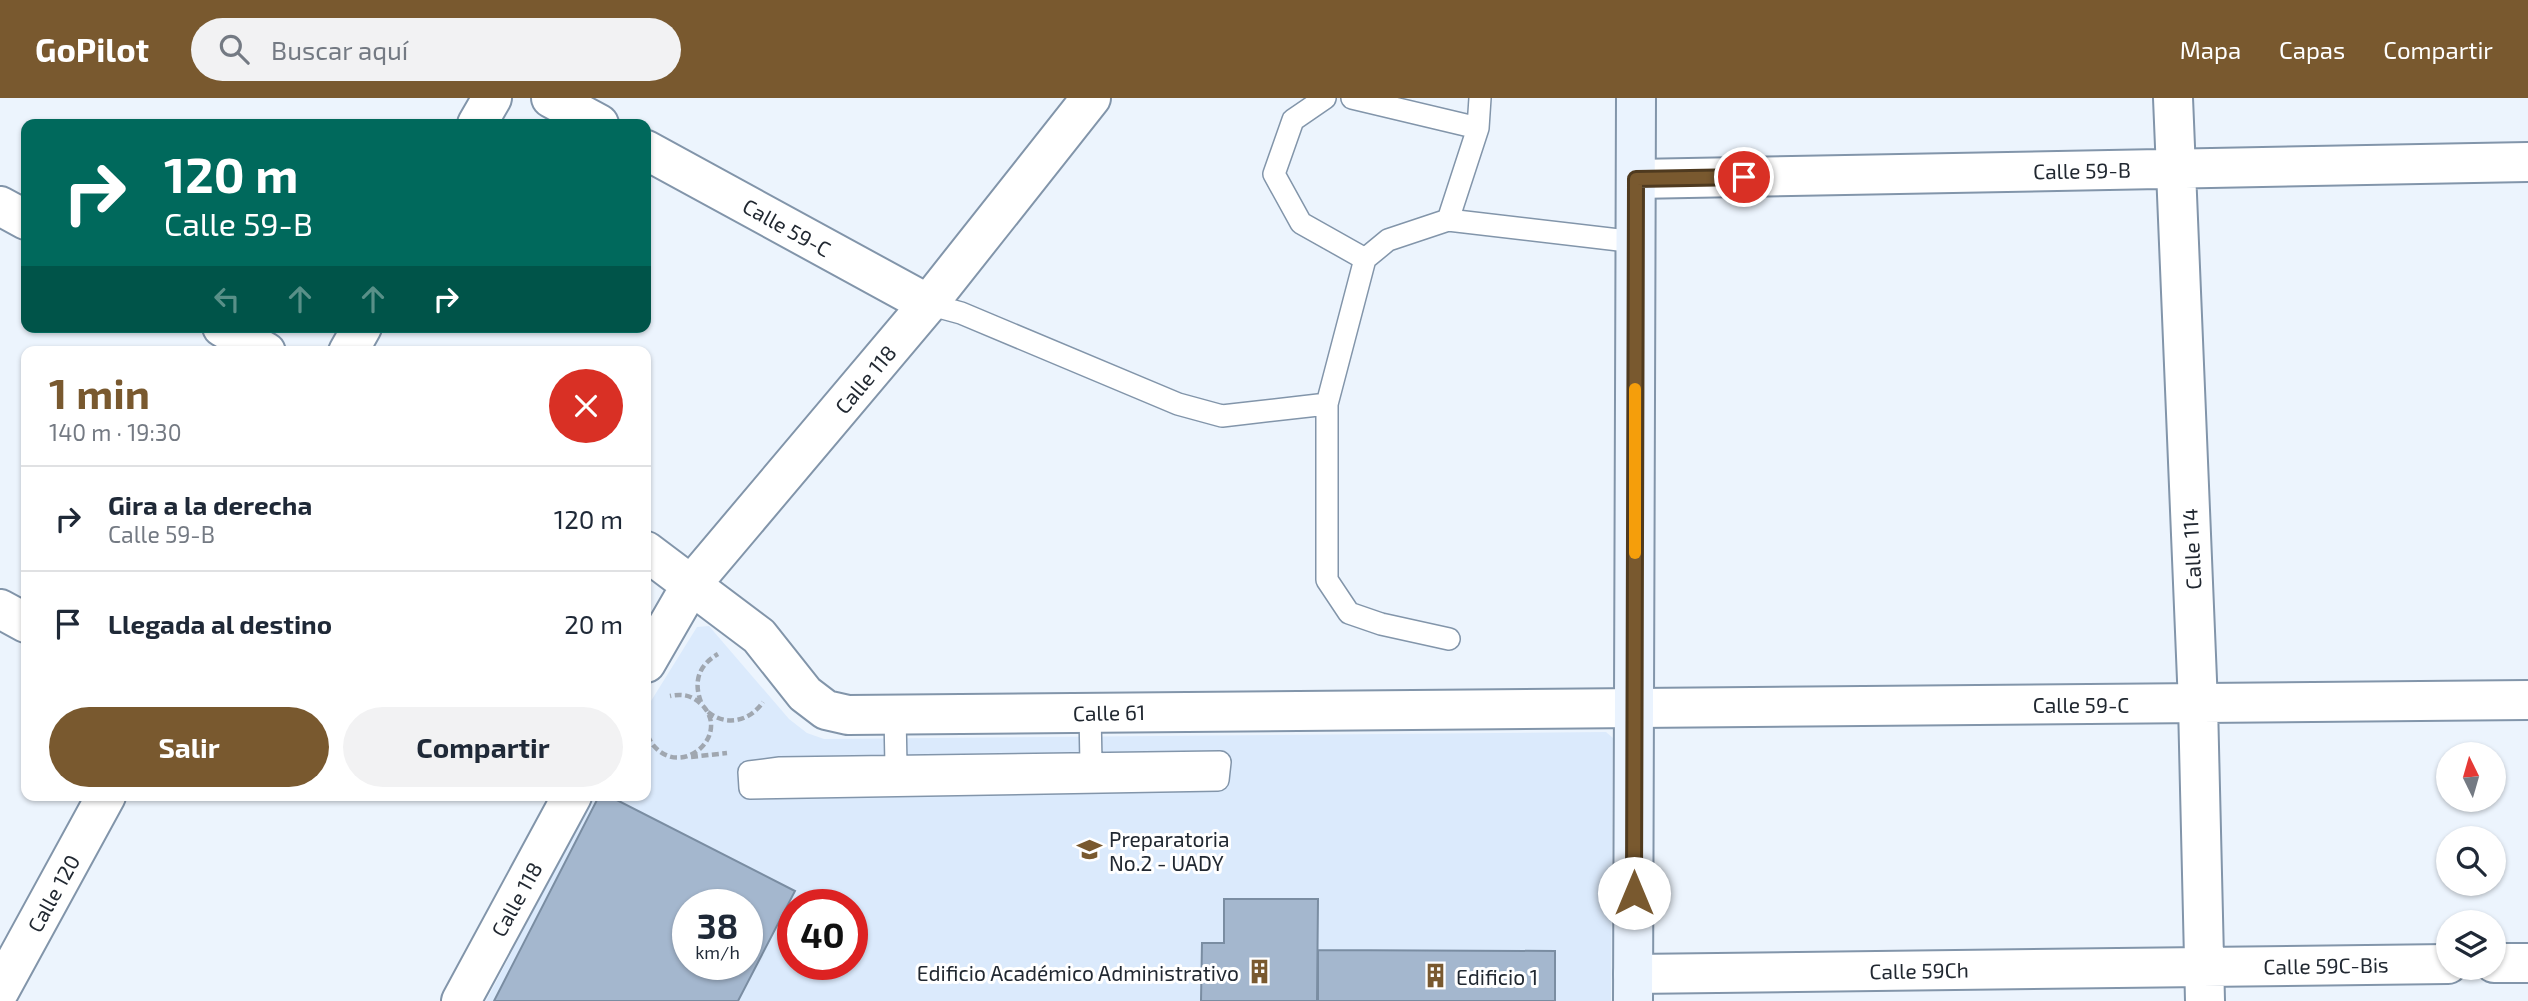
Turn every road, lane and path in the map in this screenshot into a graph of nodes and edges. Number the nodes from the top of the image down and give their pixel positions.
1 (492, 98) edge
2 (551, 98) edge
3 (1091, 98) edge
4 (1325, 98) edge
5 (1352, 98) edge
6 (1480, 98) edge
7 (1636, 98) edge
8 (2173, 98) edge
9 (480, 119) edge
10 (589, 119) edge
11 (1478, 128) junction
12 (651, 153) edge
13 (2528, 162) edge
14 (2175, 168) junction
15 (1636, 179) junction
16 (0, 206) edge
17 (21, 217) edge
18 (1448, 220) junction
19 (1636, 242) junction
20 (1365, 259) junction
21 (928, 304) junction
22 (233, 333) edge
23 (255, 346) edge
24 (1327, 404) junction
25 (651, 555) edge
26 (691, 586) junction
27 (0, 610) edge
28 (21, 620) edge
29 (1450, 639) dead end
30 (722, 653) dead end
31 (651, 654) edge
32 (666, 696) dead end
33 (2528, 700) edge
34 (764, 701) dead end
35 (2198, 704) junction
36 (1634, 706) junction
37 (706, 710) junction
38 (1090, 712) junction
39 (895, 715) junction
40 (651, 743) edge
41 (1091, 764) junction
42 (896, 766) junction
43 (103, 801) edge
44 (569, 801) edge
45 (2528, 962) edge
46 (2506, 963) edge
47 (2436, 965) edge
48 (2204, 984) edge
49 (1633, 987) edge
50 (0, 990) edge
51 (461, 1001) edge

1 - 9 street
2 - 10 street
3 - 21 street, Calle 118
4 - 20 lane
5 - 11 lane
6 - 11 lane
7 - 15 street
8 - 14 street, Calle 114
11 - 18 lane
12 - 21 street, Calle 59-C
13 - 14 street, Calle 59-B
14 - 15 street, Calle 59-B
14 - 35 street, Calle 114
15 - 19 street
16 - 17 street
18 - 19 lane
18 - 20 lane
19 - 36 street
20 - 24 lane
21 - 24 lane
21 - 26 street, Calle 118
22 - 23 street
24 - 29 lane
25 - 26 street, Calle 61
26 - 31 street, Calle 118
26 - 39 street, Calle 61
27 - 28 street
30 - 37 path
32 - 37 path
33 - 35 street, Calle 59-C
34 - 37 path
35 - 36 street, Calle 59-C
35 - 48 street, Calle 114
36 - 38 street, Calle 61
36 - 49 street
37 - 40 path
38 - 39 street, Calle 61
38 - 41 lane
39 - 42 lane
41 - 42 lane
41 - 42 lane
43 - 50 street, Calle 120
44 - 51 street, Calle 118
45 - 46 street
47 - 48 street, Calle 59C-Bis
48 - 49 street, Calle 59Ch

